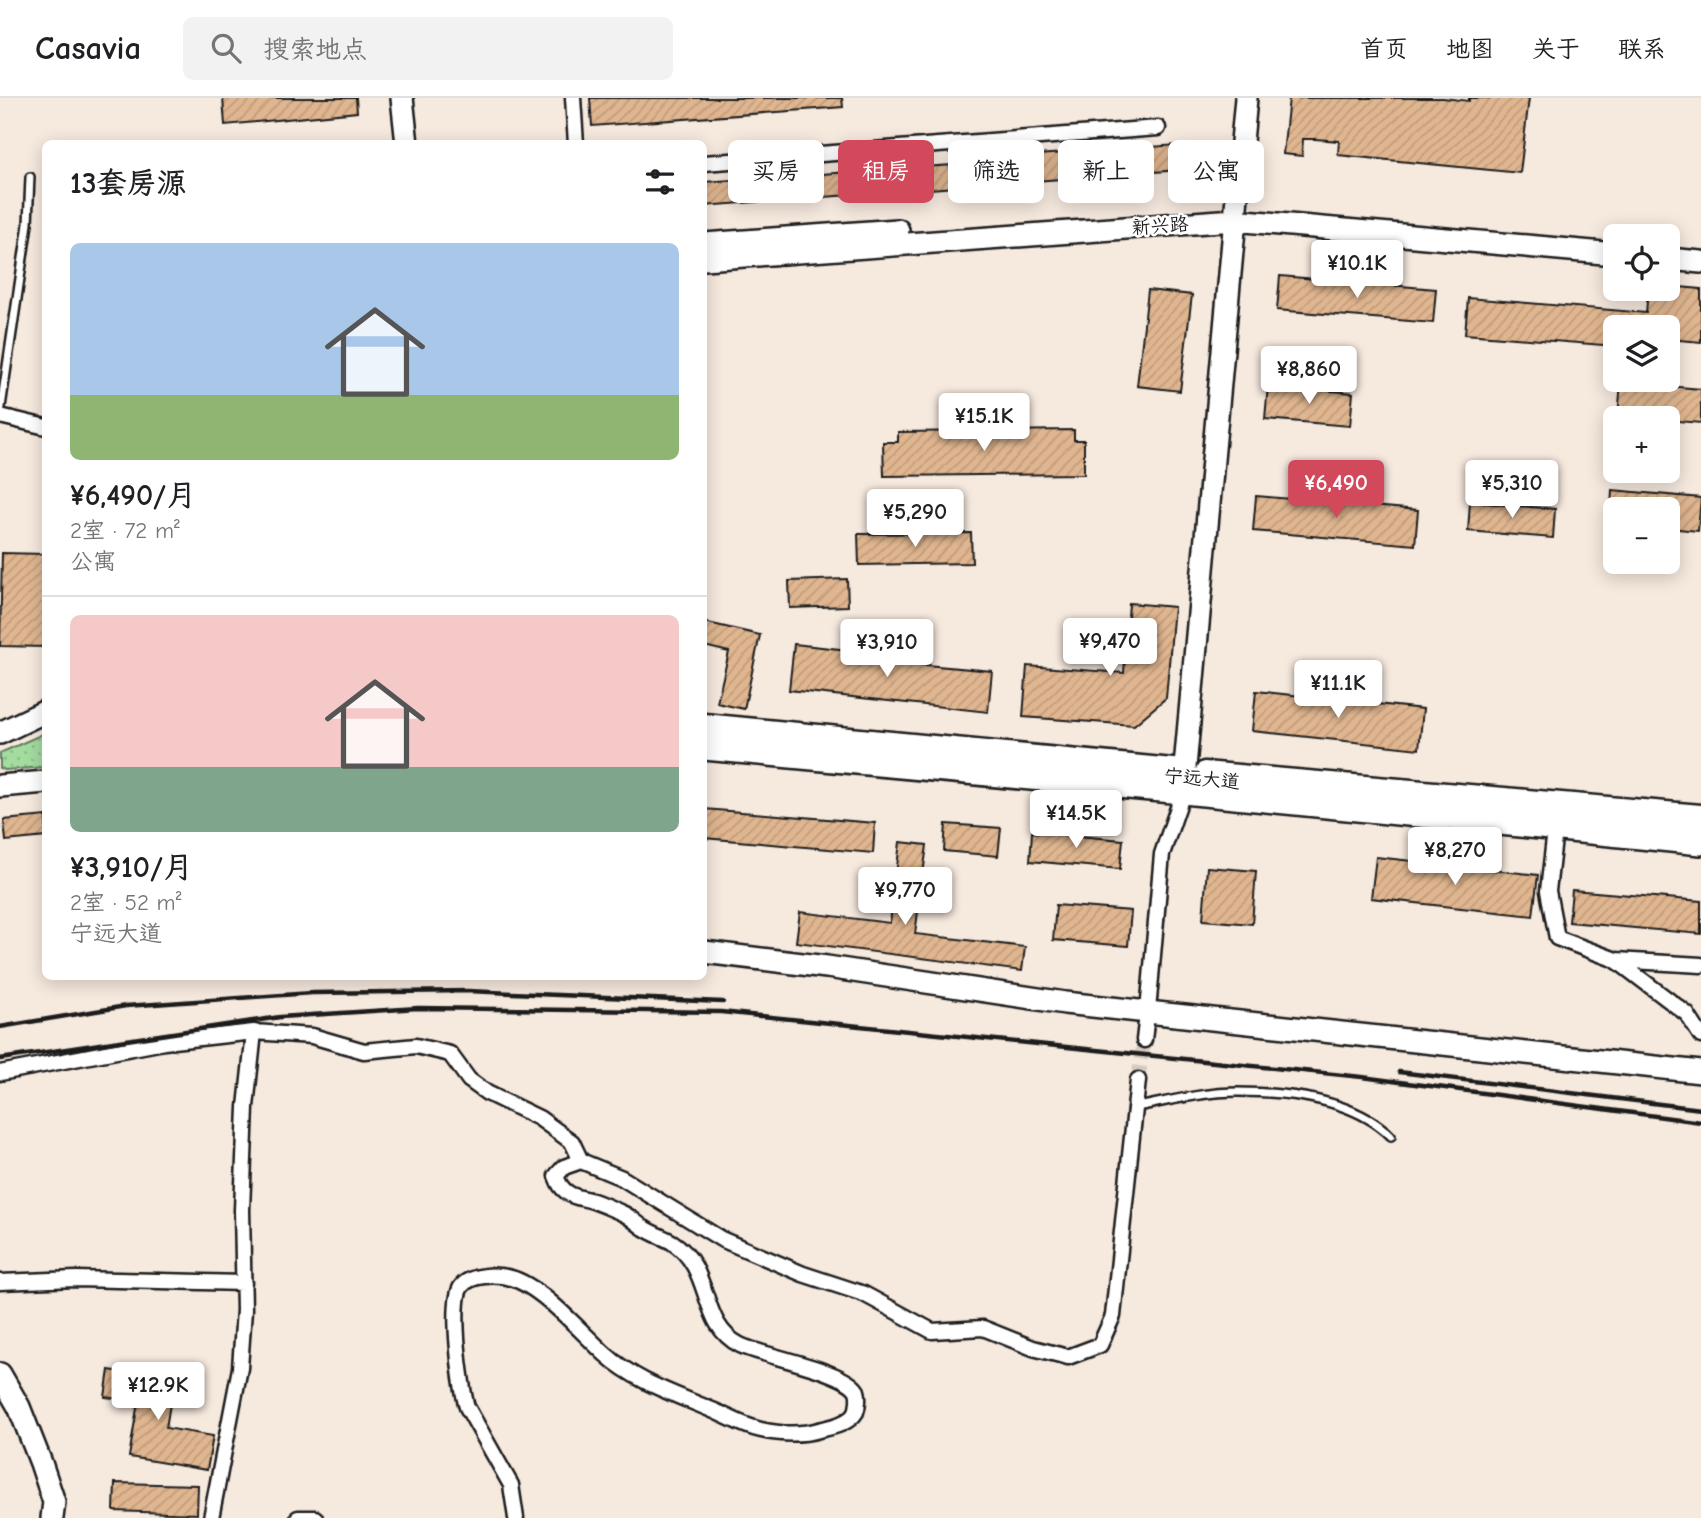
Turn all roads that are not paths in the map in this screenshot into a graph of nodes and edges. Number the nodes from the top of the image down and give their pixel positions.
1 (402, 98) edge
2 (573, 98) edge
3 (1246, 98) edge
4 (1158, 128) dead end
5 (407, 140) edge
6 (576, 140) edge
7 (707, 163) edge
8 (30, 177) dead end
9 (1235, 214) junction
10 (1603, 239) edge
11 (707, 244) edge
12 (1680, 246) edge
13 (1701, 248) edge
14 (1603, 253) edge
15 (707, 259) edge
16 (1680, 260) edge
17 (1701, 262) edge
18 (0, 415) edge
19 (42, 425) edge
20 (42, 713) edge
21 (707, 721) edge
22 (707, 732) edge
23 (0, 733) edge
24 (707, 749) edge
25 (1183, 779) junction
26 (42, 782) edge
27 (0, 786) edge
28 (1701, 813) edge
29 (1701, 826) edge
30 (1555, 830) junction
31 (1701, 844) edge
32 (707, 952) edge
33 (1616, 960) junction
34 (1701, 965) edge
35 (1149, 1000) dead end
36 (1146, 1023) dead end
37 (254, 1032) junction
38 (1701, 1036) edge
39 (1144, 1040) tunnel mouth
40 (1701, 1072) edge
41 (0, 1073) edge
42 (1138, 1080) tunnel mouth
43 (1136, 1107) junction
44 (1391, 1136) dead end
45 (581, 1161) junction
46 (0, 1282) edge
47 (244, 1283) junction
48 (0, 1374) edge
49 (50, 1518) edge
50 (62, 1518) edge
51 (211, 1518) edge
52 (298, 1518) edge
53 (315, 1518) edge
54 (516, 1518) edge

1 - 5 main road
2 - 6 street
3 - 9 main road
4 - 7 street
8 - 18 lane
9 - 10 main road, 新兴路
9 - 11 main road, 新兴路
9 - 14 main road, 新兴路
9 - 15 main road, 新兴路
9 - 25 main road
12 - 13 main road
16 - 17 main road
18 - 19 street
20 - 23 main road
21 - 25 street, 宁远大道
22 - 25 main road, 宁远大道
24 - 25 main road, 宁远大道
25 - 28 street, 宁远大道
25 - 29 main road, 宁远大道
25 - 30 main road, 宁远大道
25 - 35 street
26 - 27 main road
30 - 31 main road, 宁远大道
30 - 33 street
32 - 40 main road
33 - 34 street
33 - 38 street
36 - 39 street
37 - 41 street
37 - 45 street
37 - 47 street
42 - 43 street
43 - 44 lane
43 - 45 street
45 - 54 street
46 - 47 street
47 - 51 street
48 - 49 main road
49 - 50 street
52 - 53 street

